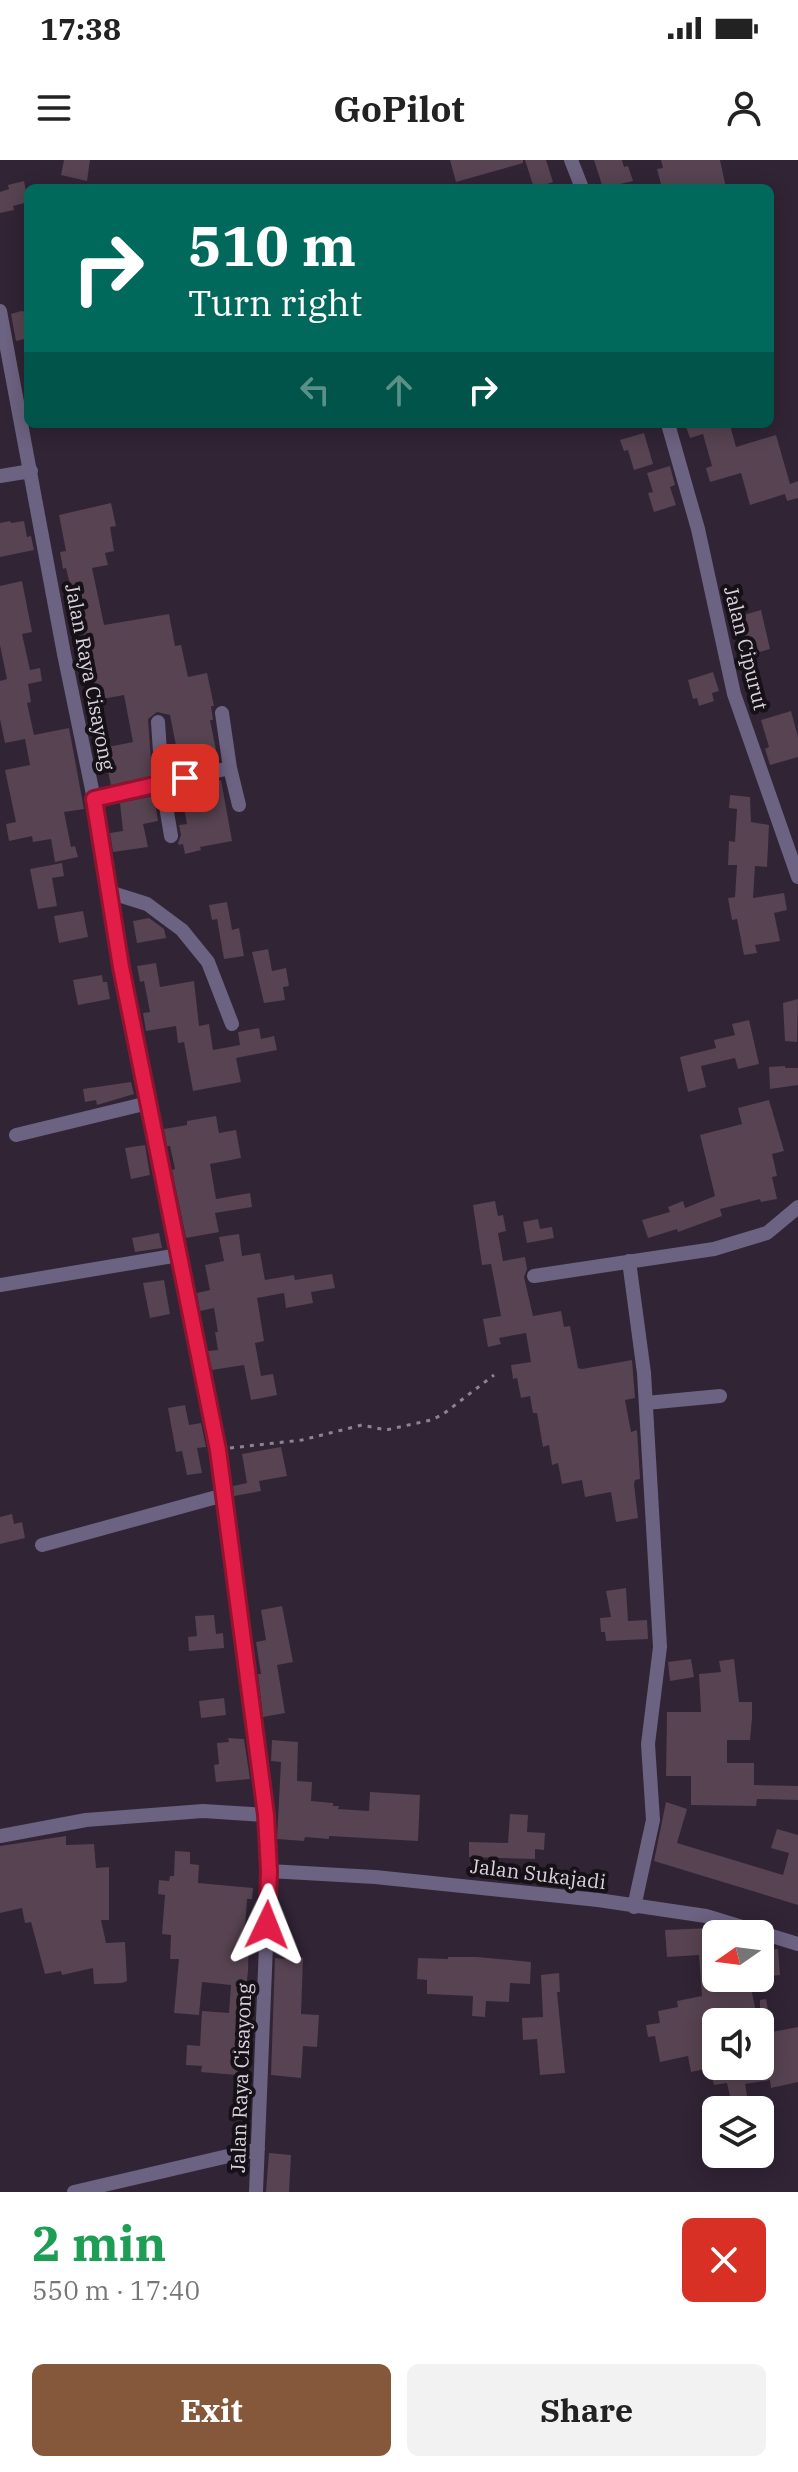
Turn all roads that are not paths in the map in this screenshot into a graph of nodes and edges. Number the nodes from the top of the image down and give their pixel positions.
1 (571, 160) edge
2 (580, 184) edge
3 (0, 311) edge
4 (669, 428) edge
5 (31, 471) junction
6 (0, 476) edge
7 (222, 713) dead end
8 (158, 722) dead end
9 (230, 768) junction
10 (162, 782) junction
11 (94, 799) junction
12 (239, 805) dead end
13 (171, 836) dead end
14 (798, 877) edge
15 (109, 892) junction
16 (232, 1024) dead end
17 (148, 1103) junction
18 (16, 1135) dead end
19 (798, 1207) edge
20 (179, 1255) junction
21 (629, 1261) junction
22 (534, 1276) dead end
23 (0, 1285) edge
24 (720, 1396) dead end
25 (646, 1403) junction
26 (224, 1495) junction
27 (42, 1545) dead end
28 (266, 1815) junction
29 (0, 1836) edge
30 (269, 1871) junction
31 (634, 1907) junction
32 (798, 1944) edge
33 (258, 2149) junction
34 (74, 2192) edge
35 (256, 2192) edge

1 - 2 street
3 - 5 street, Jalan Raya Cisayong
4 - 14 street, Jalan Cipurut
5 - 6 street
5 - 11 street, Jalan Raya Cisayong
7 - 9 street
8 - 10 street
9 - 10 street
9 - 12 street
10 - 11 street
10 - 13 street
11 - 15 street, Jalan Raya Cisayong
15 - 16 street
15 - 17 street, Jalan Raya Cisayong
17 - 18 street
17 - 20 street, Jalan Raya Cisayong
19 - 21 street
20 - 23 street
20 - 26 street, Jalan Raya Cisayong
21 - 22 street
21 - 25 street
24 - 25 street
25 - 31 street
26 - 27 street
26 - 28 street, Jalan Raya Cisayong
28 - 29 street
28 - 30 street, Jalan Raya Cisayong
30 - 31 street, Jalan Sukajadi
30 - 33 street, Jalan Raya Cisayong
31 - 32 street, Jalan Sukajadi
33 - 34 street
33 - 35 street, Jalan Raya Cisayong

